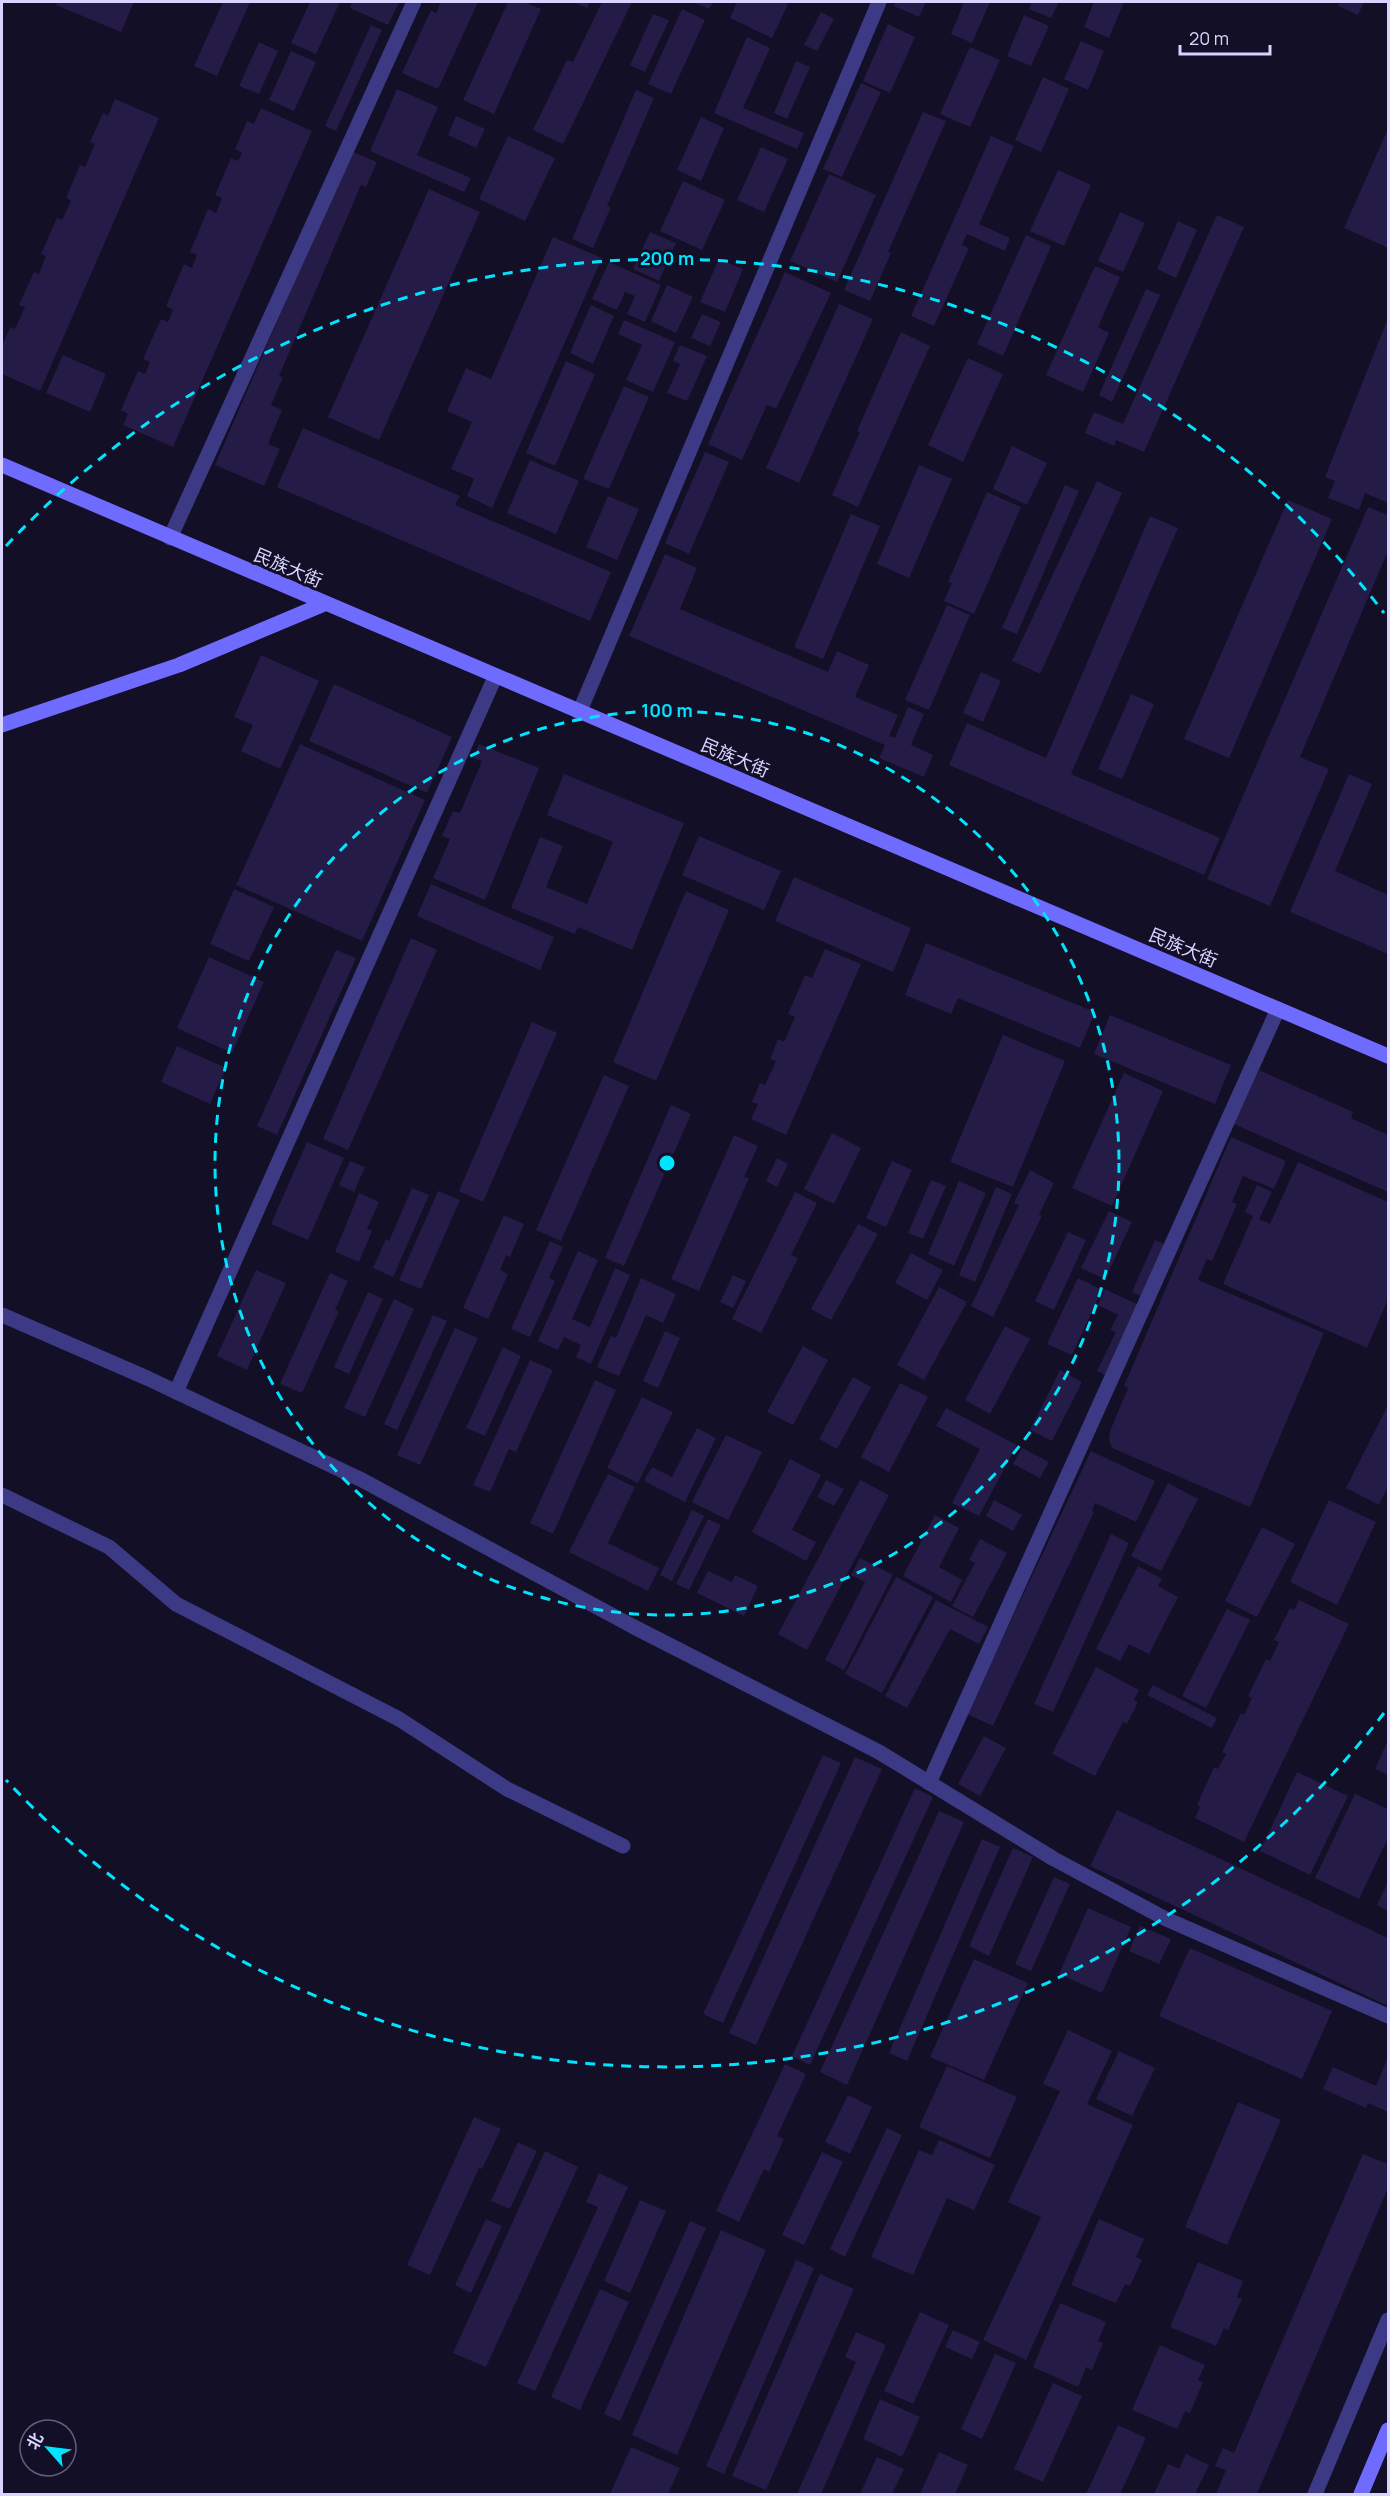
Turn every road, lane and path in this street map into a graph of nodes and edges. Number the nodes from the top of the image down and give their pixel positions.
1 (414, 2) edge
2 (879, 2) edge
3 (2, 465) edge
4 (170, 538) junction
5 (324, 604) junction
6 (495, 677) junction
7 (579, 713) junction
8 (2, 725) edge
9 (1278, 1009) junction
10 (1389, 1056) edge
11 (2, 1315) edge
12 (176, 1392) junction
13 (2, 1495) edge
14 (929, 1783) junction
15 (623, 1846) dead end
16 (1389, 2016) edge
17 (1389, 2320) edge
18 (1389, 2430) edge
19 (1315, 2494) edge
20 (1361, 2494) edge

1 - 4 street
2 - 7 street
3 - 4 main road, 民族大街
4 - 5 main road, 民族大街
5 - 6 main road, 民族大街
5 - 8 main road
6 - 7 main road, 民族大街
6 - 12 street
7 - 9 main road, 民族大街
9 - 10 main road, 民族大街
9 - 14 street
11 - 12 street
12 - 14 street
13 - 15 street
14 - 16 street
17 - 19 street
18 - 20 main road

